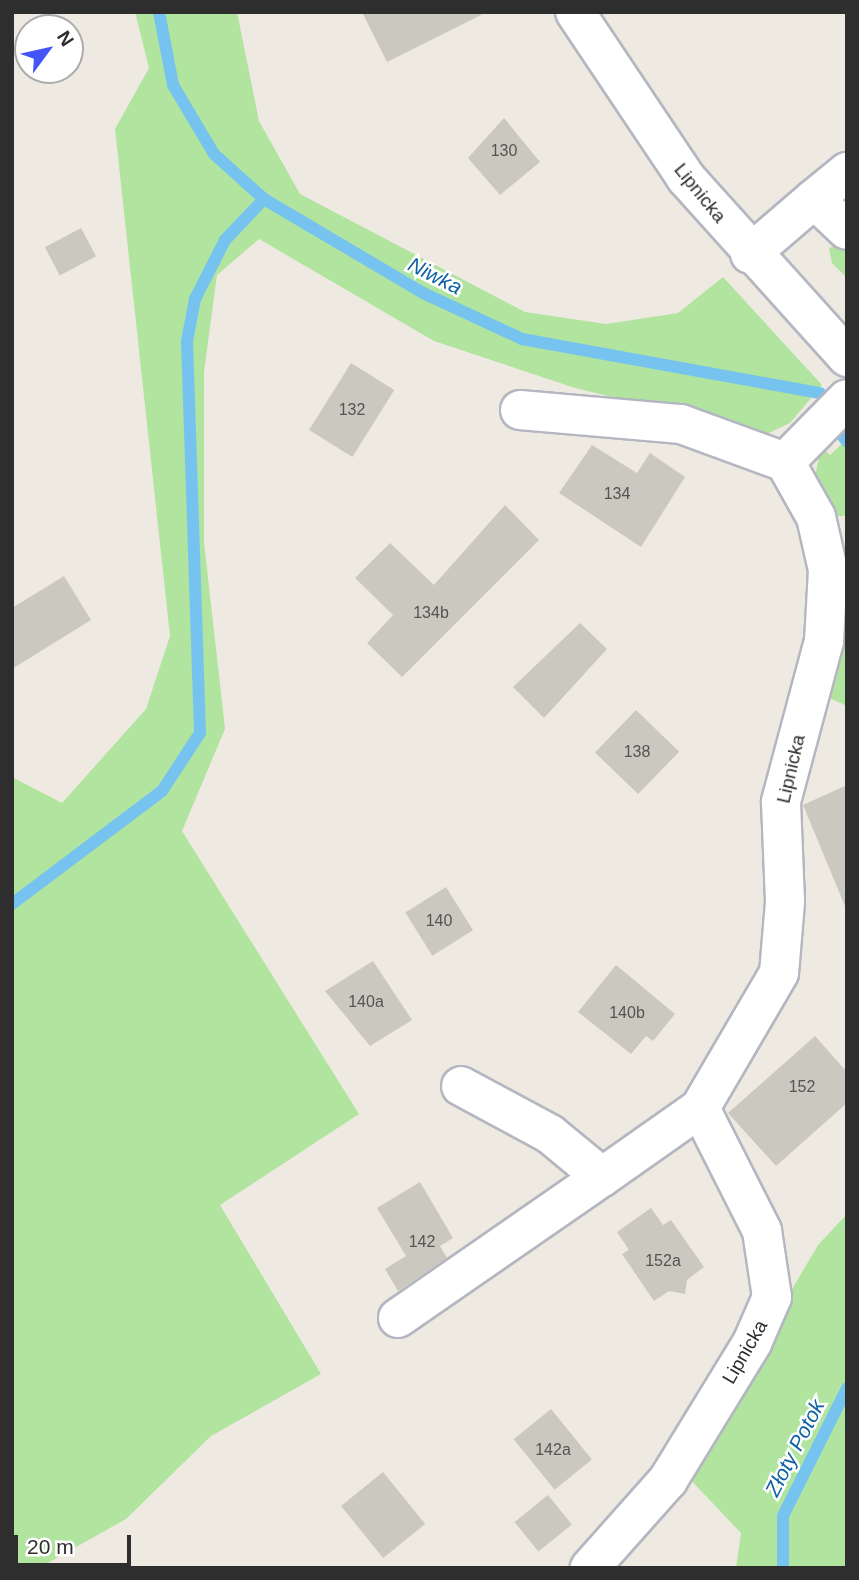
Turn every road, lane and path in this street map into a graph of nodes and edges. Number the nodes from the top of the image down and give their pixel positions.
1 (575, 12) edge
2 (847, 172) edge
3 (814, 199) junction
4 (847, 230) edge
5 (750, 254) junction
6 (847, 357) edge
7 (844, 402) edge
8 (520, 410) dead end
9 (793, 453) junction
10 (461, 1086) dead end
11 (700, 1108) junction
12 (602, 1177) junction
13 (398, 1318) dead end
14 (590, 1568) edge

1 - 5 street, Lipnicka
2 - 3 street
3 - 4 street
3 - 5 street
5 - 6 street, Lipnicka
7 - 9 street
8 - 9 street
9 - 11 street, Lipnicka
10 - 12 street
11 - 12 street, Lipnicka
11 - 14 street, Lipnicka
12 - 13 street, Lipnicka

